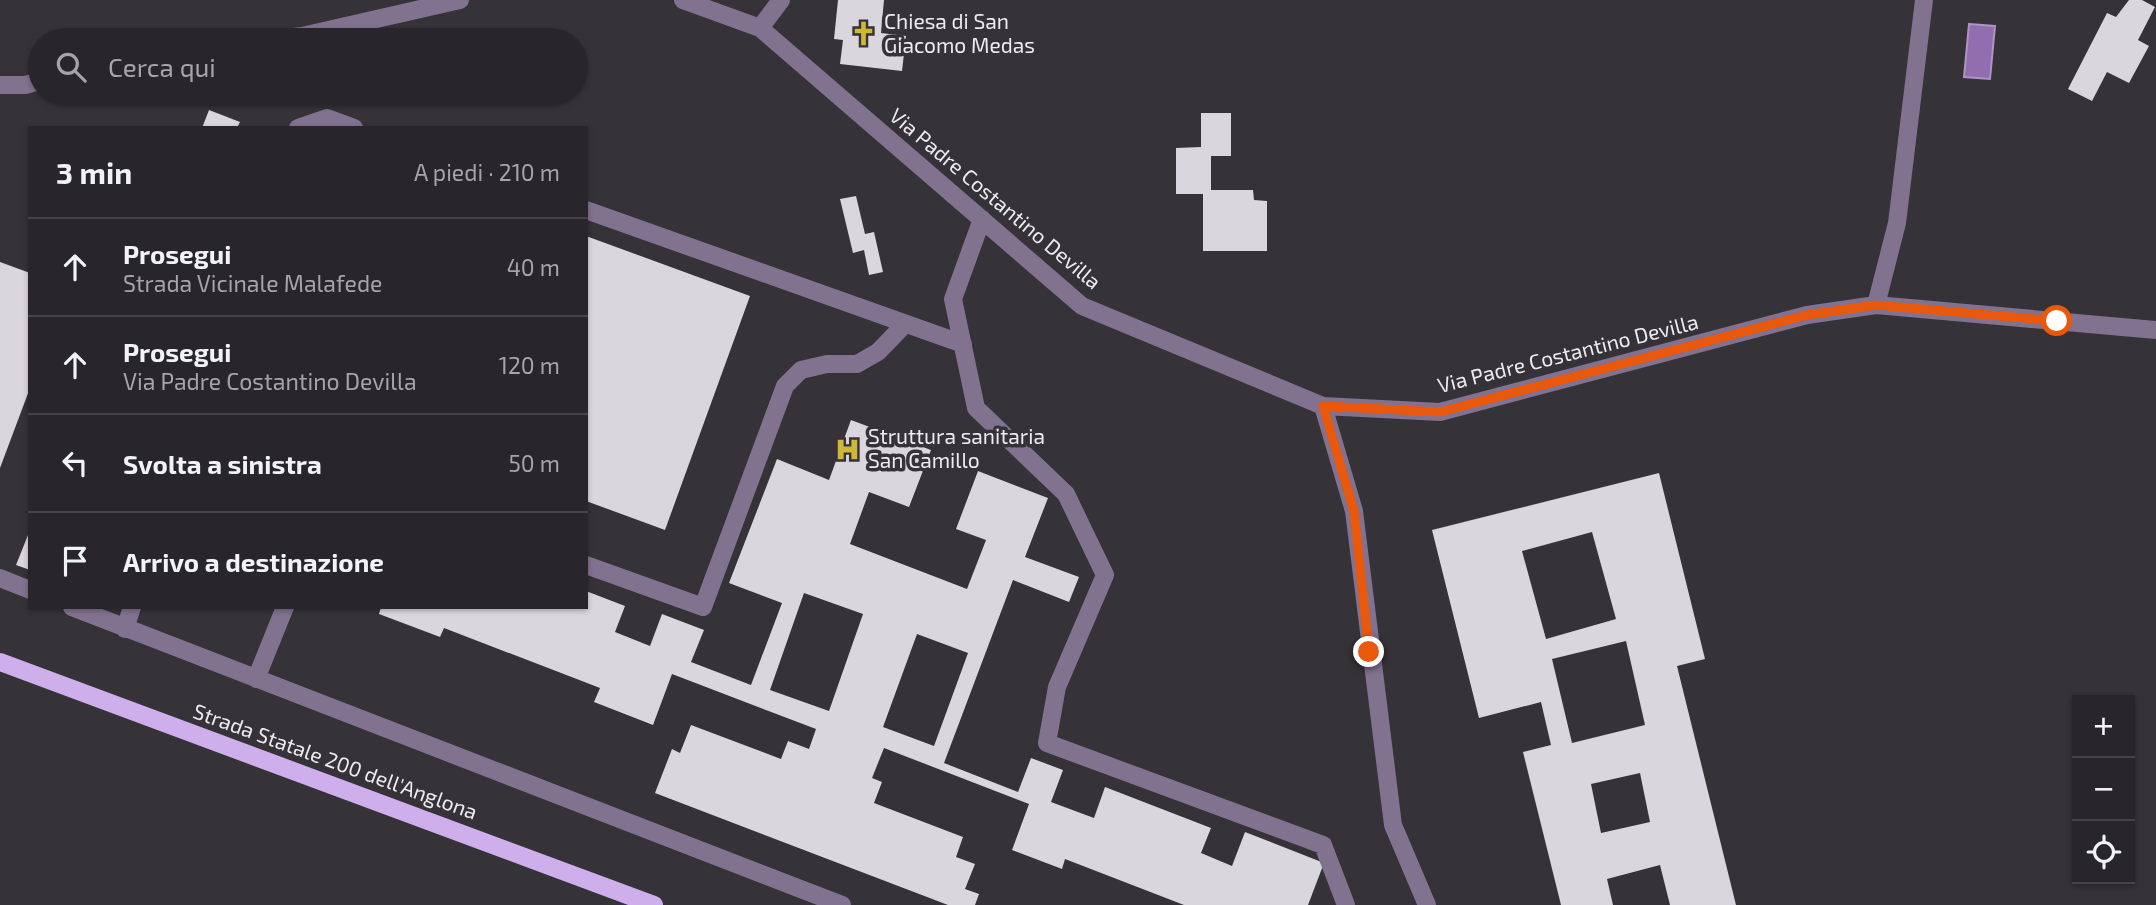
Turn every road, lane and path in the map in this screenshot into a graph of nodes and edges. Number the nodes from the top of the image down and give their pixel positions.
1 (460, 0) edge
2 (683, 0) edge
3 (781, 0) edge
4 (1924, 0) edge
5 (337, 28) edge
6 (760, 28) junction
7 (28, 84) edge
8 (0, 85) edge
9 (304, 126) edge
10 (349, 126) edge
11 (588, 211) edge
12 (982, 219) junction
13 (1876, 305) junction
14 (905, 324) junction
15 (2156, 330) edge
16 (963, 344) junction
17 (1323, 406) junction
18 (588, 566) edge
19 (0, 578) edge
20 (28, 589) edge
21 (77, 609) edge
22 (131, 609) edge
23 (284, 609) edge
24 (125, 629) junction
25 (0, 662) edge
26 (256, 679) junction
27 (654, 905) edge
28 (842, 905) edge
29 (1346, 905) edge
30 (1427, 905) edge

1 - 5 street
2 - 6 street, Via Padre Costantino Devilla
3 - 6 street
4 - 13 street
6 - 12 street, Via Padre Costantino Devilla
7 - 8 street
9 - 10 street
11 - 14 street
12 - 16 street
12 - 17 street, Via Padre Costantino Devilla
13 - 15 street, Via Padre Costantino Devilla
13 - 17 street, Via Padre Costantino Devilla
14 - 16 street
14 - 18 street
16 - 29 street
17 - 30 street
19 - 20 street
21 - 24 street
22 - 24 street
23 - 26 street
24 - 26 street
25 - 27 main road, Strada Statale 200 dell'Anglona
26 - 28 street

